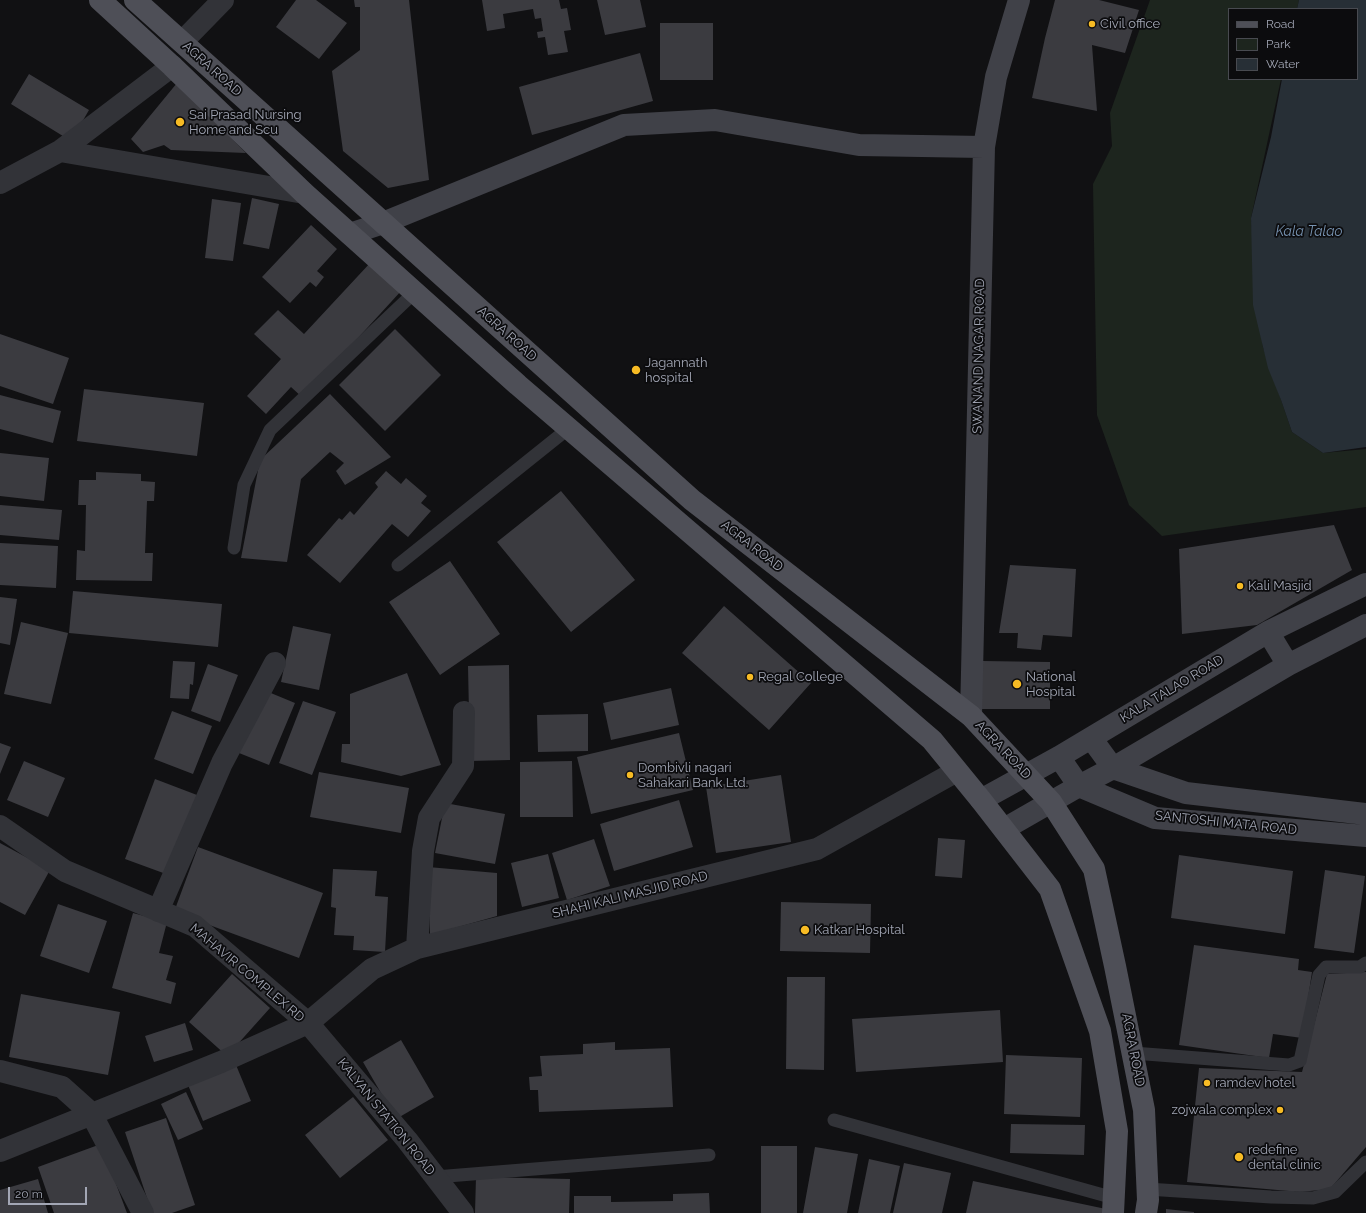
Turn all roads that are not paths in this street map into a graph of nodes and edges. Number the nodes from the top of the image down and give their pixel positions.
1 (100, 0) edge
2 (135, 0) edge
3 (223, 0) edge
4 (1019, 0) edge
5 (182, 42) junction
6 (172, 66) junction
7 (984, 147) junction
8 (60, 151) junction
9 (0, 183) edge
10 (304, 193) junction
11 (383, 223) junction
12 (350, 234) junction
13 (416, 292) junction
14 (569, 428) junction
15 (234, 548) dead end
16 (398, 565) dead end
17 (1366, 584) edge
18 (1366, 625) edge
19 (1268, 632) junction
20 (275, 663) dead end
21 (1288, 666) junction
22 (464, 712) dead end
23 (971, 716) junction
24 (1091, 738) junction
25 (1059, 758) junction
26 (1113, 768) junction
27 (957, 771) junction
28 (1026, 775) junction
29 (1079, 786) junction
30 (981, 800) junction
31 (1051, 802) junction
32 (1366, 814) edge
33 (0, 826) edge
34 (1004, 829) junction
35 (1366, 836) edge
36 (158, 911) junction
37 (417, 948) junction
38 (1366, 963) edge
39 (308, 1023) junction
40 (1133, 1053) junction
41 (0, 1071) edge
42 (91, 1113) junction
43 (834, 1120) dead end
44 (0, 1151) edge
45 (709, 1155) dead end
46 (1366, 1162) edge
47 (435, 1177) junction
48 (1147, 1189) junction
49 (1114, 1206) edge
50 (143, 1213) edge
51 (463, 1213) edge
52 (1146, 1213) edge

1 - 6 main road, AGRA ROAD
2 - 5 main road, AGRA ROAD
3 - 5 street
4 - 7 main road, SWANAND NAGAR ROAD
5 - 11 main road, AGRA ROAD
6 - 8 street
6 - 10 main road, AGRA ROAD
7 - 11 main road
7 - 23 main road, SWANAND NAGAR ROAD
8 - 9 street
8 - 10 street
10 - 12 main road, AGRA ROAD
11 - 12 main road
11 - 23 main road, AGRA ROAD
12 - 13 main road, AGRA ROAD
13 - 14 main road, AGRA ROAD
13 - 15 lane
14 - 16 lane
14 - 27 main road, AGRA ROAD
17 - 19 main road, KALA TALAO ROAD
18 - 21 main road
19 - 21 main road
19 - 24 main road, KALA TALAO ROAD
20 - 36 street
21 - 26 main road
22 - 37 street
23 - 28 main road, AGRA ROAD
24 - 25 main road, KALA TALAO ROAD
24 - 26 main road
25 - 28 main road, KALA TALAO ROAD
25 - 29 main road
26 - 29 main road
26 - 32 main road, SANTOSHI MATA ROAD
27 - 30 main road, AGRA ROAD
27 - 37 street, SHAHI KALI MASJID ROAD
28 - 30 main road, KALA TALAO ROAD
28 - 31 main road, AGRA ROAD
29 - 31 main road
29 - 35 main road, SANTOSHI MATA ROAD
30 - 34 main road, AGRA ROAD
31 - 34 main road
31 - 40 main road, AGRA ROAD
33 - 36 street, MAHAVIR COMPLEX RD
34 - 49 main road, AGRA ROAD
36 - 39 street, MAHAVIR COMPLEX RD
37 - 39 street, SHAHI KALI MASJID ROAD
38 - 40 lane
39 - 42 street, MAHAVIR COMPLEX RD
39 - 47 street, KALYAN STATION ROAD
40 - 48 main road, AGRA ROAD
41 - 42 street
42 - 44 street, MAHAVIR COMPLEX RD
42 - 50 street
43 - 49 lane
45 - 47 lane
46 - 48 lane
47 - 51 street, KALYAN STATION ROAD
48 - 52 main road, AGRA ROAD

